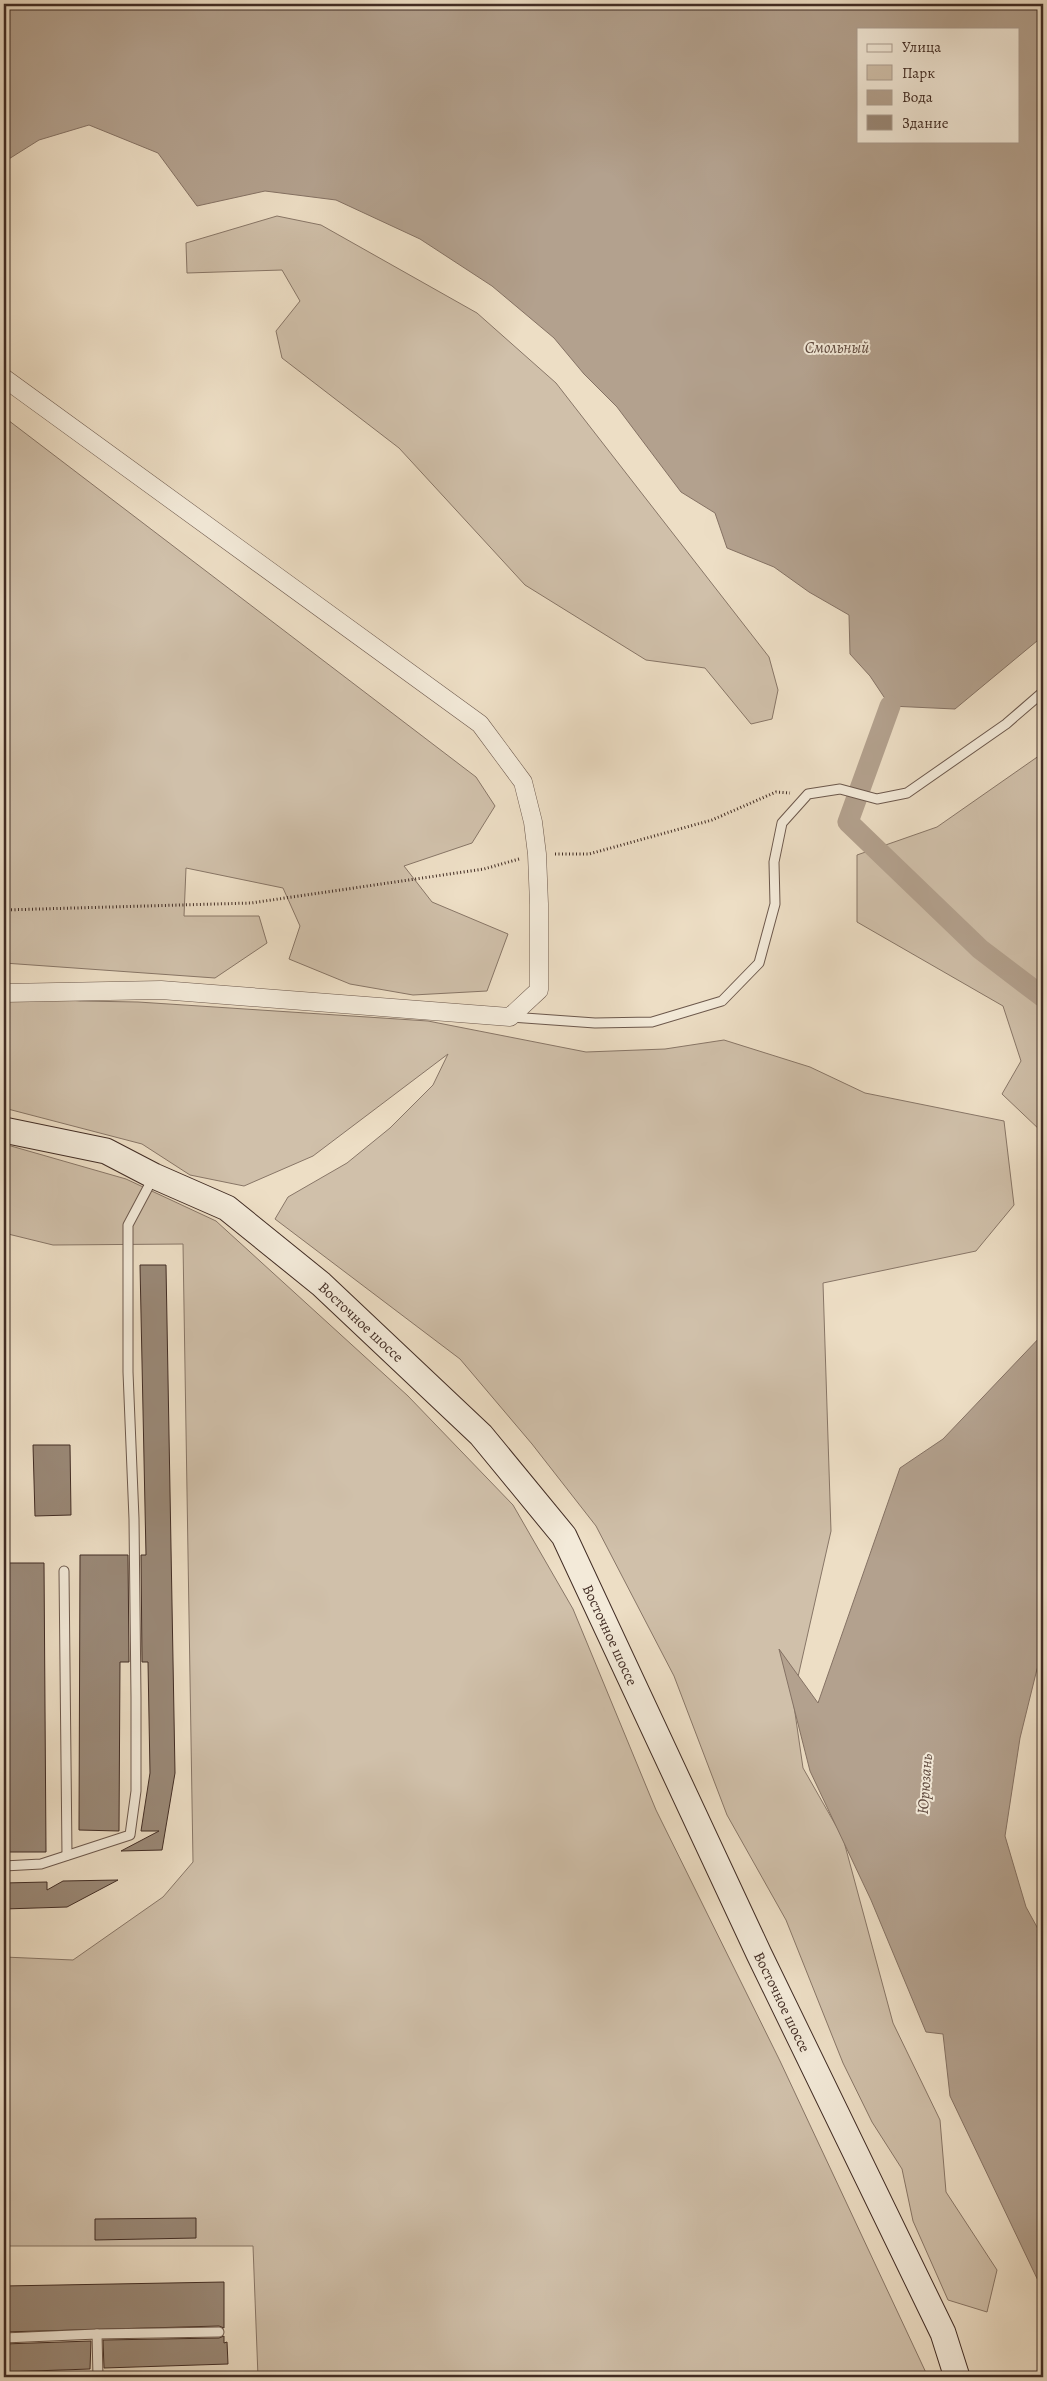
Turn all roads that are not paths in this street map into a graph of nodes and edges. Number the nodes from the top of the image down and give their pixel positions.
1 (4, 378) edge
2 (1043, 692) edge
3 (4, 993) edge
4 (510, 1017) junction
5 (4, 1130) edge
6 (154, 1176) junction
7 (64, 1571) dead end
8 (67, 1856) junction
9 (4, 1866) edge
10 (219, 2332) dead end
11 (97, 2334) junction
12 (4, 2338) edge
13 (98, 2377) edge
14 (957, 2377) edge

1 - 4 street
2 - 4 lane
3 - 4 street
5 - 6 main road, Восточное шоссе
6 - 8 lane
6 - 14 main road, Восточное шоссе
7 - 8 lane
8 - 9 lane
10 - 11 lane
11 - 12 lane
11 - 13 lane

